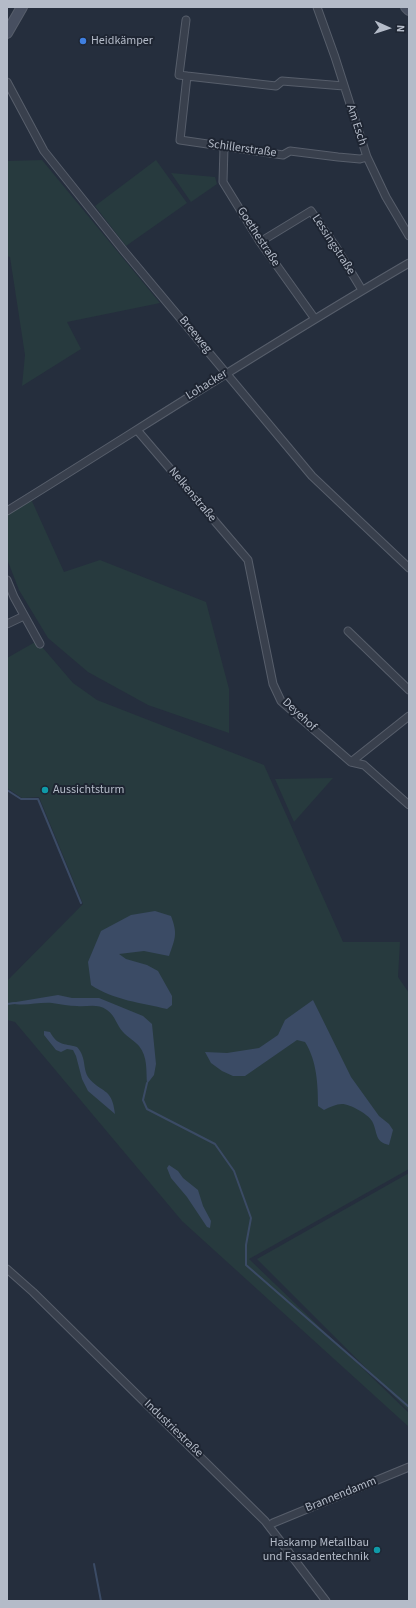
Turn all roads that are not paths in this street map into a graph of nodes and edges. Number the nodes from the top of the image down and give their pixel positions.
1 (22, 7) edge
2 (317, 7) edge
3 (406, 7) edge
4 (409, 10) edge
5 (186, 20) dead end
6 (7, 33) edge
7 (187, 76) junction
8 (7, 82) edge
9 (344, 86) junction
10 (224, 147) junction
11 (367, 157) junction
12 (409, 236) edge
13 (260, 242) junction
14 (409, 263) edge
15 (362, 290) junction
16 (315, 319) junction
17 (226, 372) junction
18 (137, 430) junction
19 (7, 511) edge
20 (248, 560) joint
21 (409, 568) edge
22 (7, 580) edge
23 (24, 616) junction
24 (7, 624) edge
25 (348, 631) dead end
26 (40, 644) dead end
27 (409, 690) edge
28 (409, 716) edge
29 (351, 762) junction
30 (409, 805) edge
31 (7, 1269) edge
32 (409, 1467) edge
33 (273, 1523) dead end
34 (326, 1601) edge

1 - 6 street
2 - 9 street, Am Esch
3 - 4 street
5 - 7 street
7 - 9 street
7 - 10 street, Schillerstraße
8 - 17 street, Breeweg
9 - 11 street, Am Esch
10 - 11 street, Schillerstraße
10 - 13 street, Goethestraße
11 - 12 street, Am Esch
13 - 15 street, Lessingstraße
13 - 16 street, Goethestraße
14 - 15 street, Lohacker
15 - 16 street, Lohacker
16 - 17 street, Lohacker
17 - 18 street, Lohacker
17 - 21 street, Breeweg
18 - 19 street, Lohacker
18 - 20 street, Nelkenstraße
20 - 29 street, Deyehof
22 - 23 street
23 - 24 street
23 - 26 street
25 - 27 street
28 - 29 street
29 - 30 street, Deyehof
31 - 34 street, Industriestraße
32 - 33 street, Brannendamm

